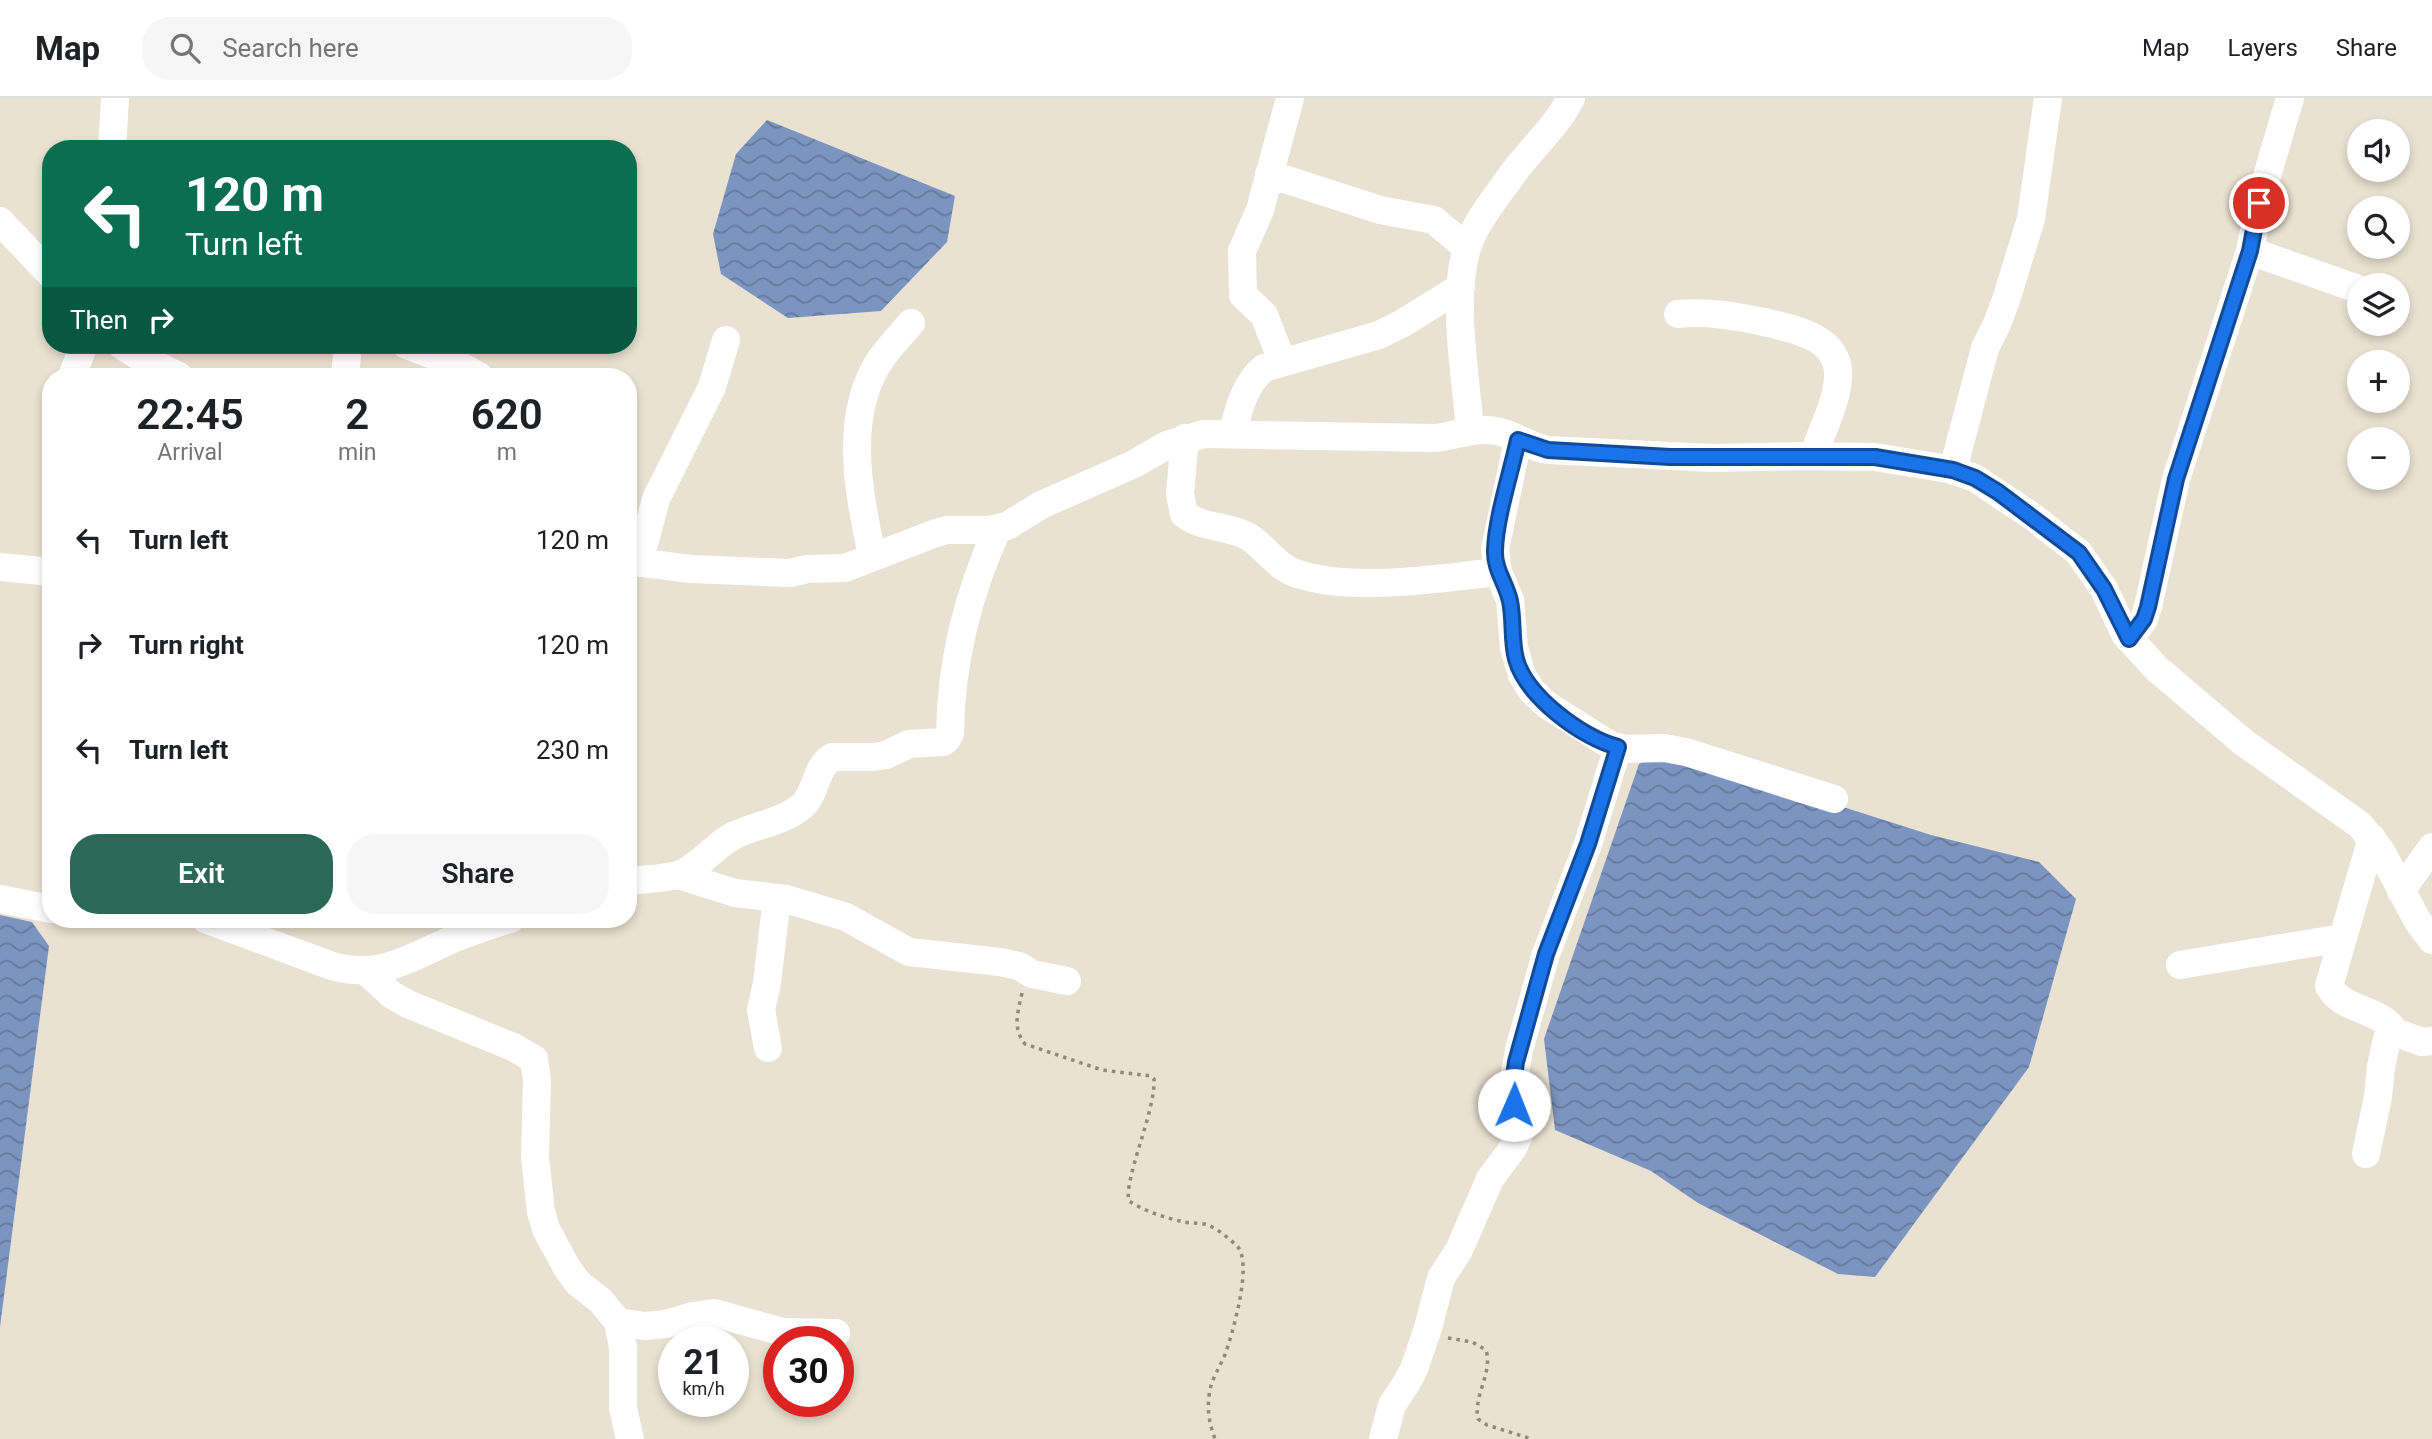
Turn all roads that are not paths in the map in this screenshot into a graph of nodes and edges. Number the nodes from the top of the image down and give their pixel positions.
1 (115, 98) edge
2 (1290, 98) edge
3 (1571, 98) edge
4 (2048, 98) edge
5 (2290, 98) edge
6 (113, 140) edge
7 (1269, 174) junction
8 (0, 221) edge
9 (1467, 248) junction
10 (2250, 251) junction
11 (42, 265) edge
12 (2347, 285) edge
13 (1461, 287) junction
14 (1678, 314) dead end
15 (911, 323) dead end
16 (726, 340) dead end
17 (135, 354) edge
18 (430, 354) edge
19 (1282, 361) junction
20 (163, 368) edge
21 (464, 368) edge
22 (1470, 430) junction
23 (1232, 434) junction
24 (1185, 438) junction
25 (1518, 440) junction
26 (1813, 456) junction
27 (1953, 470) junction
28 (998, 528) junction
29 (637, 553) edge
30 (872, 557) junction
31 (637, 562) edge
32 (0, 567) edge
33 (42, 571) edge
34 (1498, 572) junction
35 (2129, 639) junction
36 (1618, 747) junction
37 (1834, 799) dead end
38 (2372, 838) junction
39 (2432, 847) edge
40 (678, 875) junction
41 (637, 880) edge
42 (2401, 891) junction
43 (777, 898) junction
44 (0, 899) edge
45 (42, 907) edge
46 (229, 928) edge
47 (484, 928) edge
48 (2342, 938) junction
49 (2432, 940) edge
50 (2180, 965) dead end
51 (366, 971) junction
52 (1068, 981) dead end
53 (2395, 1032) junction
54 (2432, 1041) edge
55 (768, 1048) dead end
56 (2366, 1154) dead end
57 (618, 1322) junction
58 (763, 1326) edge
59 (630, 1439) edge
60 (1383, 1439) edge

1 - 6 street
2 - 7 street
3 - 9 street
4 - 27 street
5 - 10 street
7 - 9 street
7 - 19 street
8 - 11 street
9 - 13 street
10 - 12 street
10 - 35 street
13 - 19 street
13 - 22 street
14 - 26 street
15 - 30 street
16 - 29 street
17 - 20 street
18 - 21 street
19 - 23 street
22 - 23 street
22 - 25 street
23 - 24 street
24 - 28 street
24 - 34 street
25 - 26 street
25 - 34 street
26 - 27 street
27 - 35 street
28 - 30 street
28 - 40 street
30 - 31 street
32 - 33 street
34 - 36 street
35 - 38 street
36 - 37 street
36 - 60 street
38 - 42 street
38 - 48 street
39 - 42 street
40 - 41 street
40 - 43 street
42 - 49 street
43 - 52 street
43 - 55 street
44 - 45 street
46 - 51 street
47 - 51 street
48 - 50 street
48 - 53 street
51 - 57 street
53 - 54 street
53 - 56 street
57 - 58 street
57 - 59 street

